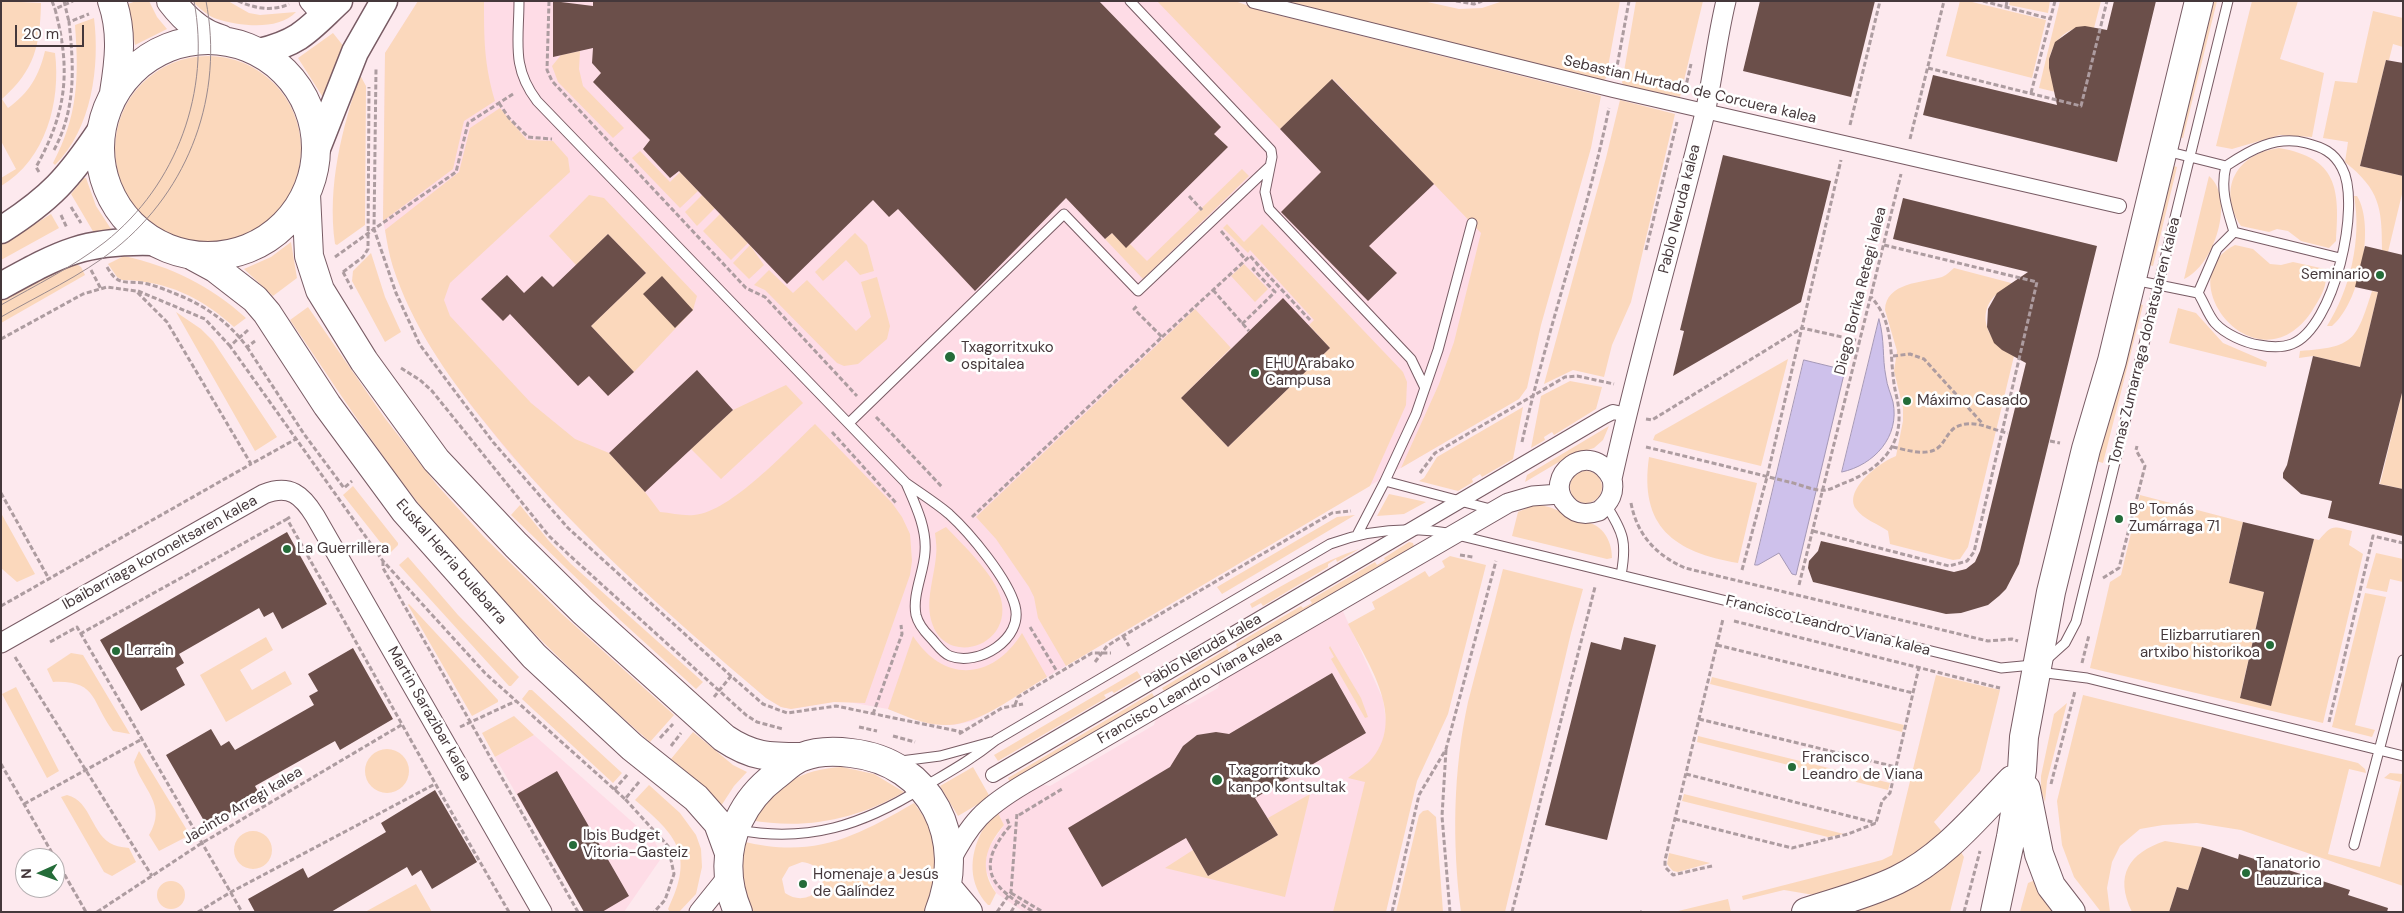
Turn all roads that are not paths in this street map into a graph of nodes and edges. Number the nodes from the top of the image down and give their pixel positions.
1 (112, 1) edge
2 (171, 1) edge
3 (384, 1) edge
4 (519, 1) edge
5 (1130, 1) edge
6 (1254, 1) edge
7 (1726, 1) edge
8 (2199, 1) edge
9 (2228, 1) edge
10 (324, 6) edge
11 (225, 40) junction
12 (259, 52) junction
13 (114, 93) junction
14 (1705, 111) junction
15 (101, 130) junction
16 (2163, 150) junction
17 (316, 151) junction
18 (2190, 157) junction
19 (1270, 166) junction
20 (2226, 166) junction
21 (306, 194) junction
22 (2119, 206) dead end
23 (1472, 223) dead end
24 (1, 230) edge
25 (2234, 232) junction
26 (154, 242) junction
27 (191, 255) junction
28 (2340, 258) junction
29 (2132, 279) junction
30 (2159, 285) junction
31 (1, 286) edge
32 (2198, 293) junction
33 (1425, 388) junction
34 (1636, 417) junction
35 (849, 424) junction
36 (1622, 435) junction
37 (1588, 460) junction
38 (1612, 479) junction
39 (1386, 481) junction
40 (906, 483) junction
41 (1560, 494) junction
42 (1460, 501) junction
43 (1606, 506) junction
44 (1495, 510) junction
45 (312, 512) joint
46 (1413, 529) junction
47 (1453, 534) junction
48 (1357, 535) junction
49 (1621, 575) junction
50 (3, 642) edge
51 (2403, 660) edge
52 (2036, 668) junction
53 (996, 740) junction
54 (2380, 750) junction
55 (2403, 756) edge
56 (802, 757) junction
57 (882, 760) junction
58 (994, 775) dead end
59 (2017, 775) junction
60 (922, 788) junction
61 (727, 845) junction
62 (2354, 845) dead end
63 (945, 888) edge
64 (542, 912) edge
65 (699, 912) edge
66 (738, 912) edge
67 (968, 912) edge
68 (1806, 912) edge
69 (1976, 912) edge
70 (1995, 912) edge
71 (2071, 912) edge

1 - 13 main road
2 - 11 main road
3 - 17 main road
4 - 35 lane
5 - 19 lane
6 - 14 street, Sebastian Hurtado de Corcuera kalea
7 - 14 street, Pablo Neruda kalea
8 - 16 main road, Tomas Zumarraga dohatsuaren kalea
9 - 18 lane, Tomas Zumarraga dohatsuaren kalea
10 - 12 main road
11 - 12 main road
11 - 13 main road
12 - 17 main road
13 - 15 main road
14 - 22 street, Sebastian Hurtado de Corcuera kalea
14 - 34 street, Pablo Neruda kalea
15 - 24 main road
15 - 26 main road
16 - 18 lane
16 - 29 main road, Tomas Zumarraga dohatsuaren kalea
17 - 21 main road
18 - 20 lane
18 - 30 lane, Tomas Zumarraga dohatsuaren kalea
19 - 33 lane
19 - 35 lane
20 - 25 lane
20 - 28 lane
21 - 27 main road
21 - 56 main road
23 - 33 lane
25 - 28 lane
25 - 32 lane
26 - 27 main road
26 - 31 main road
27 - 61 main road, Euskal Herria bulebarra
28 - 32 lane
29 - 30 lane
29 - 52 main road, Tomas Zumarraga dohatsuaren kalea
30 - 32 lane
30 - 52 lane, Tomas Zumarraga dohatsuaren kalea
33 - 39 lane
34 - 36 street, Pablo Neruda kalea
34 - 42 street, Pablo Neruda kalea
35 - 40 lane
36 - 37 street
36 - 38 street, Pablo Neruda kalea
37 - 38 street
37 - 41 street
38 - 43 street
39 - 42 lane
39 - 48 lane
40 - 40 lane
41 - 43 street
41 - 44 street, Francisco Leandro Viana kalea
42 - 44 lane
42 - 46 street, Pablo Neruda kalea
43 - 49 lane
44 - 47 street, Francisco Leandro Viana kalea
45 - 50 street, Ibaibarriaga koroneltsaren kalea
45 - 64 street, Martin Sarazibar kalea
46 - 47 lane, Pablo Neruda kalea
46 - 48 lane, Pablo Neruda kalea
46 - 58 street, Pablo Neruda kalea
47 - 49 lane, Francisco Leandro Viana kalea
47 - 63 street, Francisco Leandro Viana kalea
48 - 53 lane, Pablo Neruda kalea
49 - 52 lane, Francisco Leandro Viana kalea
51 - 54 lane
52 - 54 lane
52 - 59 main road, Tomas Zumarraga dohatsuaren kalea
53 - 57 lane
53 - 60 lane
54 - 55 lane
54 - 62 lane
56 - 57 main road
56 - 61 main road
57 - 60 main road
59 - 68 main road
59 - 69 main road, Tomas Zumarraga dohatsuaren kalea
59 - 70 main road, Tomas Zumarraga dohatsuaren kalea
59 - 71 main road
60 - 61 lane
60 - 63 main road
61 - 65 street
61 - 66 main road
63 - 67 main road

